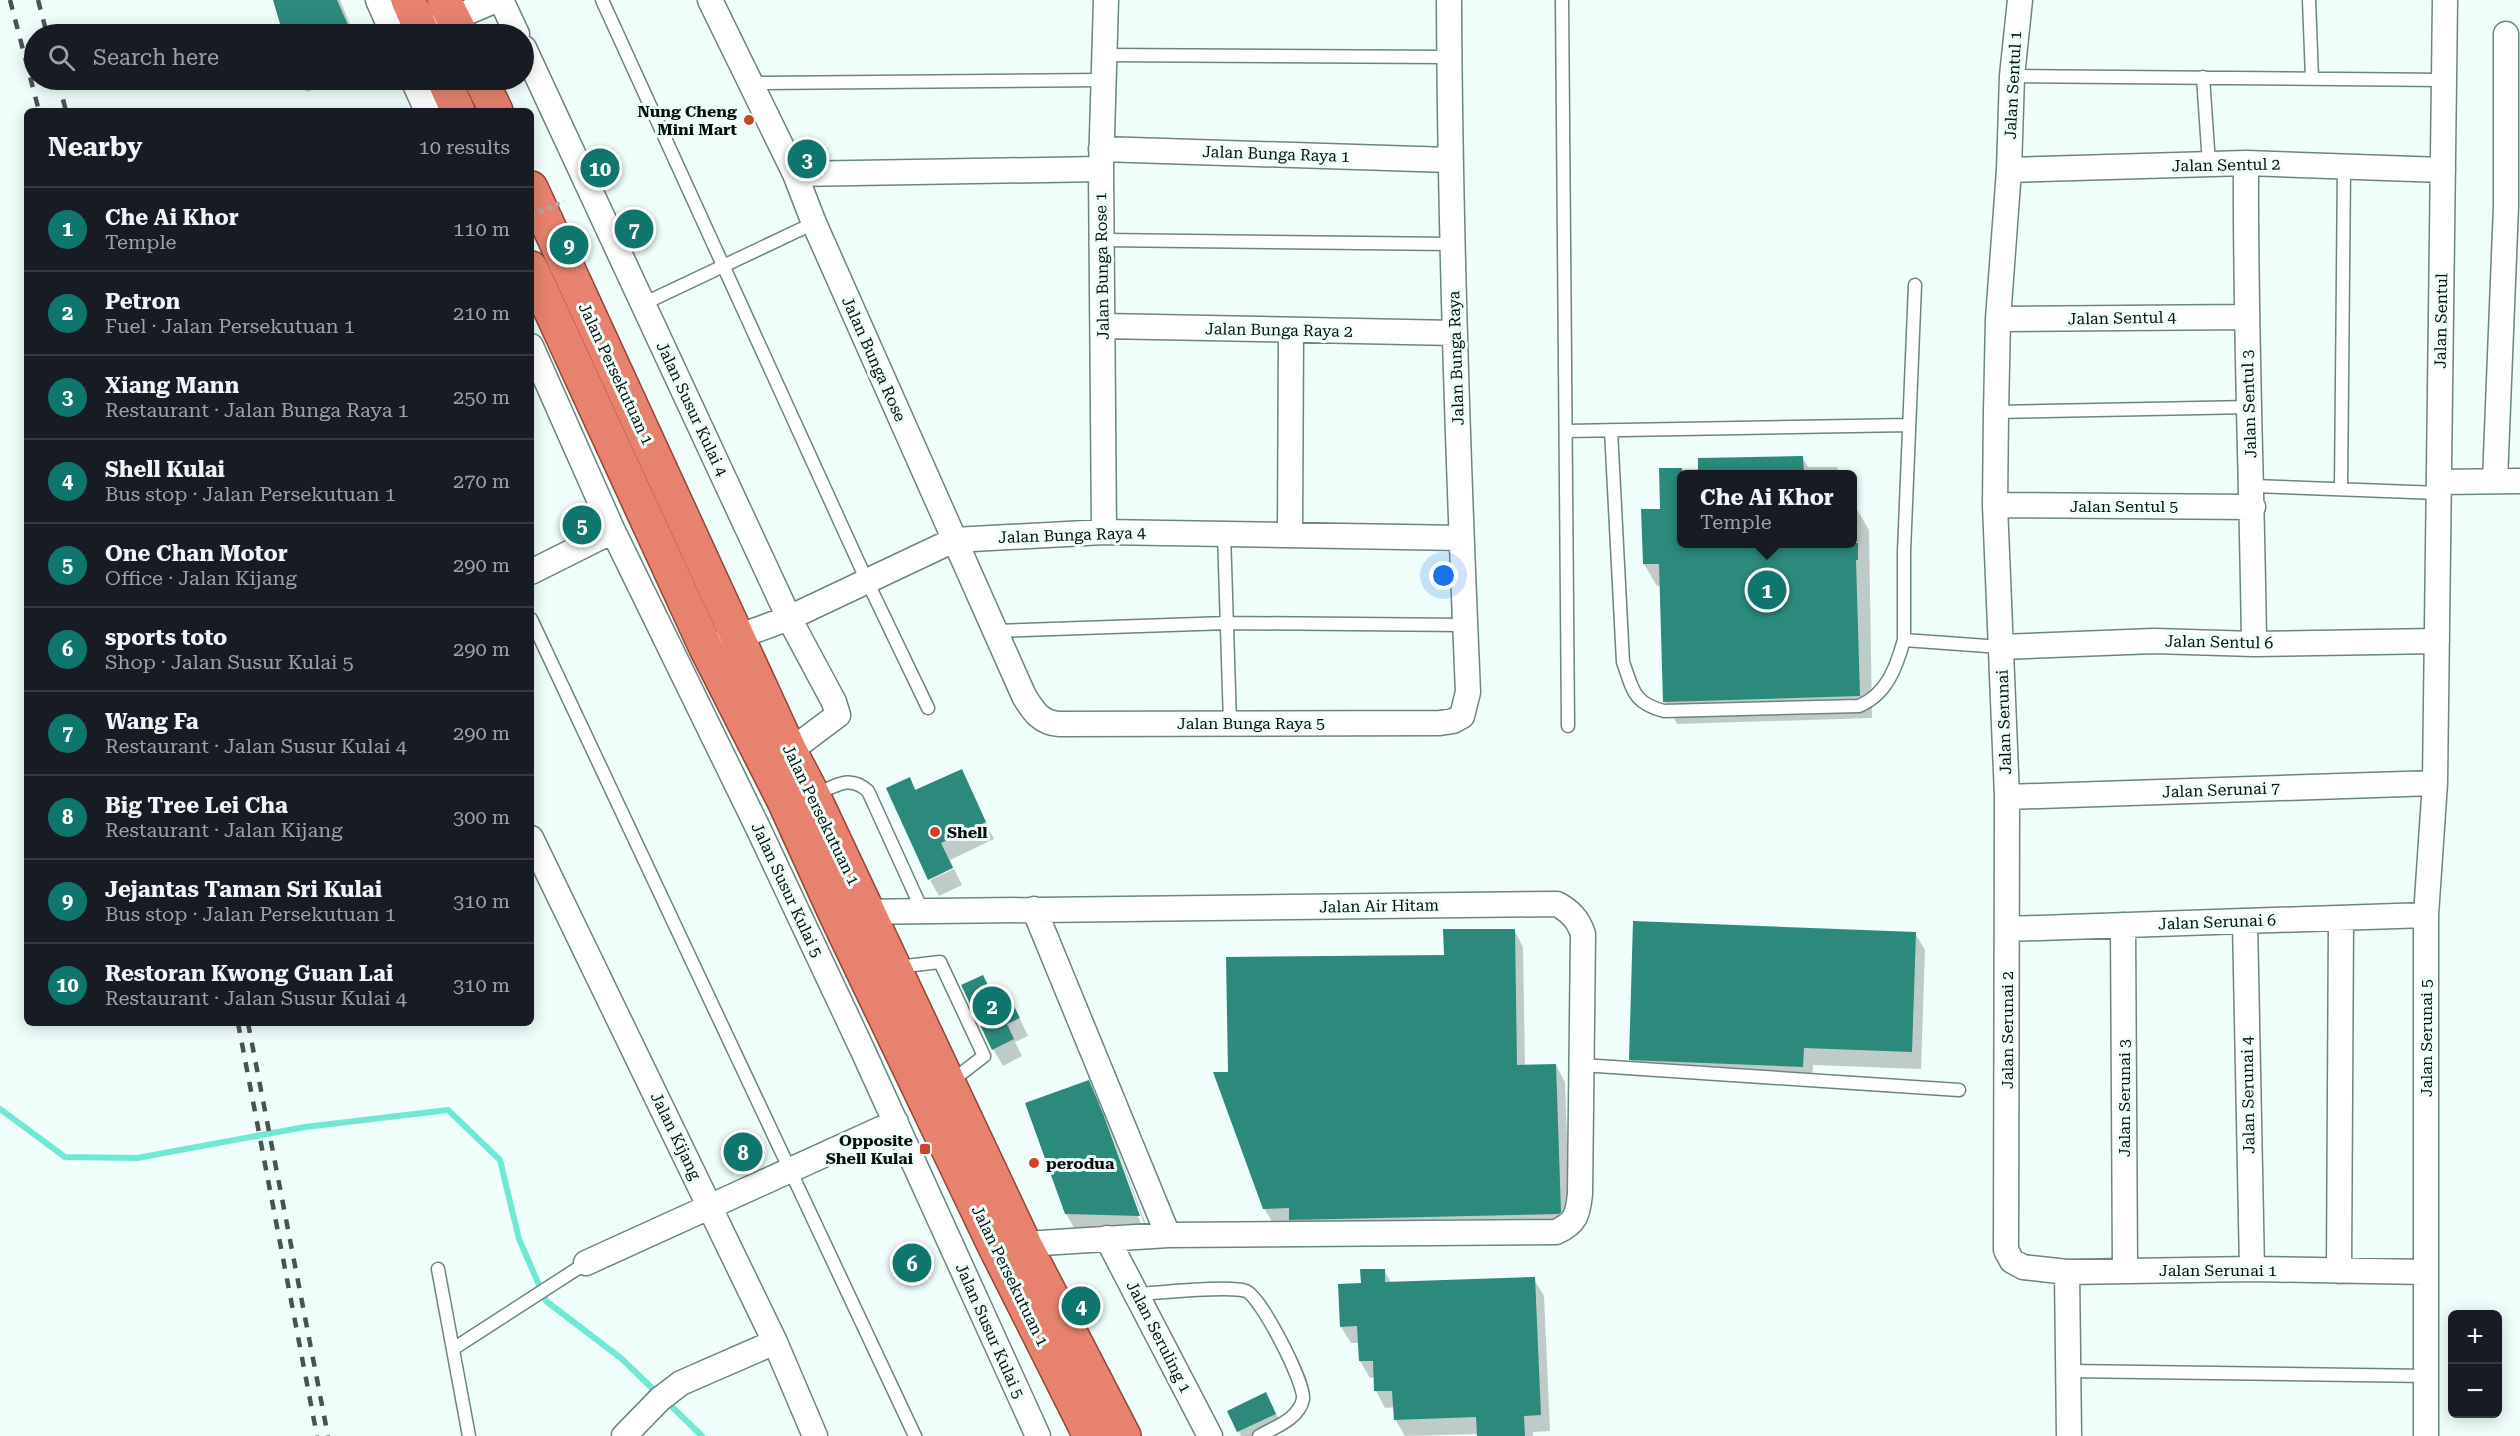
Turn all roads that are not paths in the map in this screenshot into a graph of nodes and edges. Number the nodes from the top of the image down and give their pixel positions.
1 (378, 0) edge
2 (408, 0) edge
3 (496, 0) edge
4 (501, 0) edge
5 (602, 0) edge
6 (710, 0) edge
7 (1106, 0) edge
8 (1449, 0) edge
9 (1562, 0) edge
10 (2020, 0) edge
11 (2309, 0) edge
12 (2445, 0) edge
13 (453, 18) edge
14 (403, 24) edge
15 (412, 24) edge
16 (437, 24) edge
17 (512, 24) edge
18 (2506, 34) dead end
19 (1104, 55) junction
20 (1450, 57) junction
21 (534, 70) edge
22 (2012, 76) junction
23 (2203, 77) junction
24 (2312, 78) junction
25 (1103, 80) junction
26 (2444, 80) junction
27 (749, 82) junction
28 (418, 90) edge
29 (449, 90) edge
30 (486, 90) edge
31 (426, 108) edge
32 (458, 108) edge
33 (495, 108) edge
34 (1101, 159) junction
35 (1450, 160) junction
36 (2246, 163) junction
37 (2209, 164) junction
38 (2344, 167) junction
39 (2009, 170) junction
40 (2443, 170) junction
41 (795, 174) junction
42 (534, 195) edge
43 (2513, 207) edge
44 (814, 223) junction
45 (1102, 240) junction
46 (1452, 244) junction
47 (723, 266) junction
48 (534, 275) edge
49 (1915, 285) dead end
50 (643, 304) junction
51 (2245, 317) junction
52 (1998, 319) junction
53 (1103, 326) junction
54 (1291, 330) junction
55 (1455, 333) junction
56 (534, 353) edge
57 (2250, 406) junction
58 (1996, 412) junction
59 (1909, 425) junction
60 (1611, 430) junction
61 (1566, 431) junction
62 (2495, 481) junction
63 (2520, 481) edge
64 (2439, 488) junction
65 (2341, 489) junction
66 (2252, 496) junction
67 (1995, 505) junction
68 (613, 531) junction
69 (1104, 532) junction
70 (1224, 533) junction
71 (1290, 533) junction
72 (1461, 538) junction
73 (954, 540) junction
74 (534, 570) edge
75 (867, 580) junction
76 (789, 618) junction
77 (1227, 623) junction
78 (534, 625) edge
79 (1465, 625) junction
80 (995, 631) junction
81 (736, 638) junction
82 (1904, 640) junction
83 (2437, 641) junction
84 (2254, 644) junction
85 (2001, 647) junction
86 (706, 648) junction
87 (928, 708) dead end
88 (1462, 716) joint
89 (1040, 718) joint
90 (1230, 723) junction
91 (1568, 726) dead end
92 (790, 751) junction
93 (2435, 783) junction
94 (813, 795) junction
95 (2007, 797) junction
96 (534, 844) edge
97 (1034, 909) junction
98 (851, 912) junction
99 (923, 912) junction
100 (2426, 915) junction
101 (2341, 918) junction
102 (2245, 921) junction
103 (2123, 925) junction
104 (2007, 929) junction
105 (893, 967) junction
106 (1582, 1065) junction
107 (948, 1084) junction
108 (1959, 1090) dead end
109 (896, 1122) junction
110 (790, 1169) junction
111 (710, 1206) junction
112 (1168, 1235) junction
113 (1107, 1238) junction
114 (1010, 1245) junction
115 (2012, 1261) joint
116 (586, 1263) joint
117 (438, 1269) dead end
118 (2252, 1269) junction
119 (2125, 1270) junction
120 (2339, 1271) junction
121 (2067, 1272) junction
122 (2425, 1272) junction
123 (1137, 1294) junction
124 (775, 1342) junction
125 (453, 1349) junction
126 (2069, 1371) junction
127 (2428, 1376) junction
128 (626, 1433) edge
129 (815, 1435) edge
130 (469, 1436) edge
131 (915, 1436) edge
132 (1038, 1436) edge
133 (1090, 1436) edge
134 (1124, 1436) edge
135 (1210, 1436) edge
136 (1259, 1436) edge
137 (2069, 1436) edge
138 (2426, 1436) edge

1 - 14 street
2 - 15 highway
3 - 13 street
4 - 17 street
5 - 47 lane
6 - 27 street, Jalan Bunga Rose
7 - 19 street, Jalan Bunga Rose 1
8 - 20 street, Jalan Bunga Raya
9 - 61 lane
10 - 22 street, Jalan Sentul 1
11 - 24 lane
12 - 26 street, Jalan Sentul
13 - 16 street
18 - 43 street
19 - 20 lane
19 - 25 street, Jalan Bunga Rose 1
20 - 35 street, Jalan Bunga Raya
21 - 50 street, Jalan Susur Kulai 4
22 - 23 lane
22 - 39 street, Jalan Sentul 1
23 - 24 lane
23 - 37 lane
24 - 26 lane
25 - 27 lane
25 - 34 street, Jalan Bunga Rose 1
26 - 40 street, Jalan Sentul
27 - 41 street, Jalan Bunga Rose
28 - 31 street
29 - 32 highway
30 - 33 highway
34 - 35 street, Jalan Bunga Raya 1
34 - 41 street, Jalan Bunga Raya 1
34 - 45 street, Jalan Bunga Rose 1
35 - 46 street, Jalan Bunga Raya
36 - 37 street, Jalan Sentul 2
36 - 38 street, Jalan Sentul 2
36 - 51 street, Jalan Sentul 3
37 - 39 street, Jalan Sentul 2
38 - 40 street, Jalan Sentul 2
38 - 65 lane
39 - 52 street, Jalan Sentul 1
40 - 64 street, Jalan Sentul
41 - 44 street, Jalan Bunga Rose
42 - 81 highway, Jalan Persekutuan 1
43 - 62 street
44 - 47 lane
44 - 73 street, Jalan Bunga Rose
45 - 46 lane
45 - 53 street, Jalan Bunga Rose 1
46 - 55 street, Jalan Bunga Raya
47 - 50 lane
47 - 75 lane
48 - 86 highway, Jalan Persekutuan 1
49 - 59 lane
50 - 76 street, Jalan Susur Kulai 4
51 - 52 street, Jalan Sentul 4
51 - 57 street, Jalan Sentul 3
52 - 58 street, Jalan Sentul 1
53 - 54 street, Jalan Bunga Raya 2
53 - 69 street, Jalan Bunga Rose 1
54 - 55 street, Jalan Bunga Raya 2
54 - 71 street
55 - 72 street, Jalan Bunga Raya
56 - 68 street, Jalan Susur Kulai 5
57 - 58 lane
57 - 66 street, Jalan Sentul 3
58 - 67 street, Jalan Serunai
59 - 60 lane
59 - 82 lane
60 - 61 lane
60 - 82 lane
61 - 91 lane
62 - 63 street
62 - 64 street
64 - 65 lane
64 - 83 street, Jalan Sentul
65 - 66 lane
66 - 67 street, Jalan Sentul 5
66 - 84 street, Jalan Sentul 3
67 - 85 street, Jalan Serunai
68 - 74 street
68 - 109 street, Jalan Susur Kulai 5
69 - 70 street, Jalan Bunga Raya 4
69 - 73 street, Jalan Bunga Raya 4
70 - 71 street, Jalan Bunga Raya 4
70 - 77 lane
71 - 72 street, Jalan Bunga Raya 4
72 - 79 street, Jalan Bunga Raya
73 - 75 street, Jalan Bunga Raya 4
73 - 80 street, Jalan Bunga Rose
75 - 76 street, Jalan Bunga Raya 4
75 - 87 lane
76 - 81 street, Jalan Bunga Raya 4
76 - 92 street, Jalan Susur Kulai 4
77 - 79 lane
77 - 80 lane
77 - 90 lane
78 - 110 lane
79 - 88 street, Jalan Bunga Raya
80 - 89 street, Jalan Bunga Rose
81 - 86 street, Jalan Bunga Raya 4
81 - 92 highway, Jalan Persekutuan 1
82 - 85 lane
83 - 84 street, Jalan Sentul 6
83 - 93 street, Jalan Serunai 5
84 - 85 street, Jalan Sentul 6
85 - 95 street, Jalan Serunai
86 - 98 highway, Jalan Persekutuan 1
88 - 90 street, Jalan Bunga Raya 5
89 - 90 street, Jalan Bunga Raya 5
92 - 94 highway, Jalan Persekutuan 1
93 - 95 street, Jalan Serunai 7
93 - 100 street, Jalan Serunai 5
94 - 98 highway, Jalan Persekutuan 1
94 - 99 lane
95 - 104 street, Jalan Serunai 2
96 - 111 street, Jalan Kijang
97 - 99 street, Jalan Air Hitam
97 - 106 street, Jalan Air Hitam
97 - 112 street
98 - 99 street, Jalan Air Hitam
98 - 105 highway, Jalan Persekutuan 1
98 - 114 highway, Jalan Persekutuan 1
100 - 101 street, Jalan Serunai 6
100 - 122 street, Jalan Serunai 5
101 - 102 street, Jalan Serunai 6
101 - 120 street
102 - 103 street, Jalan Serunai 6
102 - 118 street, Jalan Serunai 4
103 - 104 street, Jalan Serunai 6
103 - 119 street, Jalan Serunai 3
104 - 115 street, Jalan Serunai 2
105 - 107 highway, Jalan Persekutuan 1
105 - 107 lane
106 - 108 lane
106 - 112 street, Jalan Air Hitam
107 - 114 highway, Jalan Persekutuan 1
109 - 110 street
109 - 132 street, Jalan Susur Kulai 5
110 - 111 street
110 - 131 lane
111 - 116 street
111 - 124 street, Jalan Kijang
112 - 113 street, Jalan Air Hitam
113 - 114 street, Jalan Air Hitam
113 - 123 street, Jalan Seruling 1
114 - 133 highway, Jalan Persekutuan 1
114 - 134 highway, Jalan Persekutuan 1
115 - 121 street, Jalan Serunai 1
116 - 125 lane
117 - 125 lane
118 - 119 street, Jalan Serunai 1
118 - 120 street, Jalan Serunai 1
119 - 121 street, Jalan Serunai 1
120 - 122 street, Jalan Serunai 1
121 - 126 street
122 - 127 street, Jalan Serunai 5
123 - 135 street, Jalan Seruling 1
123 - 136 lane
124 - 128 street
124 - 129 street, Jalan Kijang
125 - 130 lane
126 - 127 lane
126 - 137 street
127 - 138 street, Jalan Serunai 5

